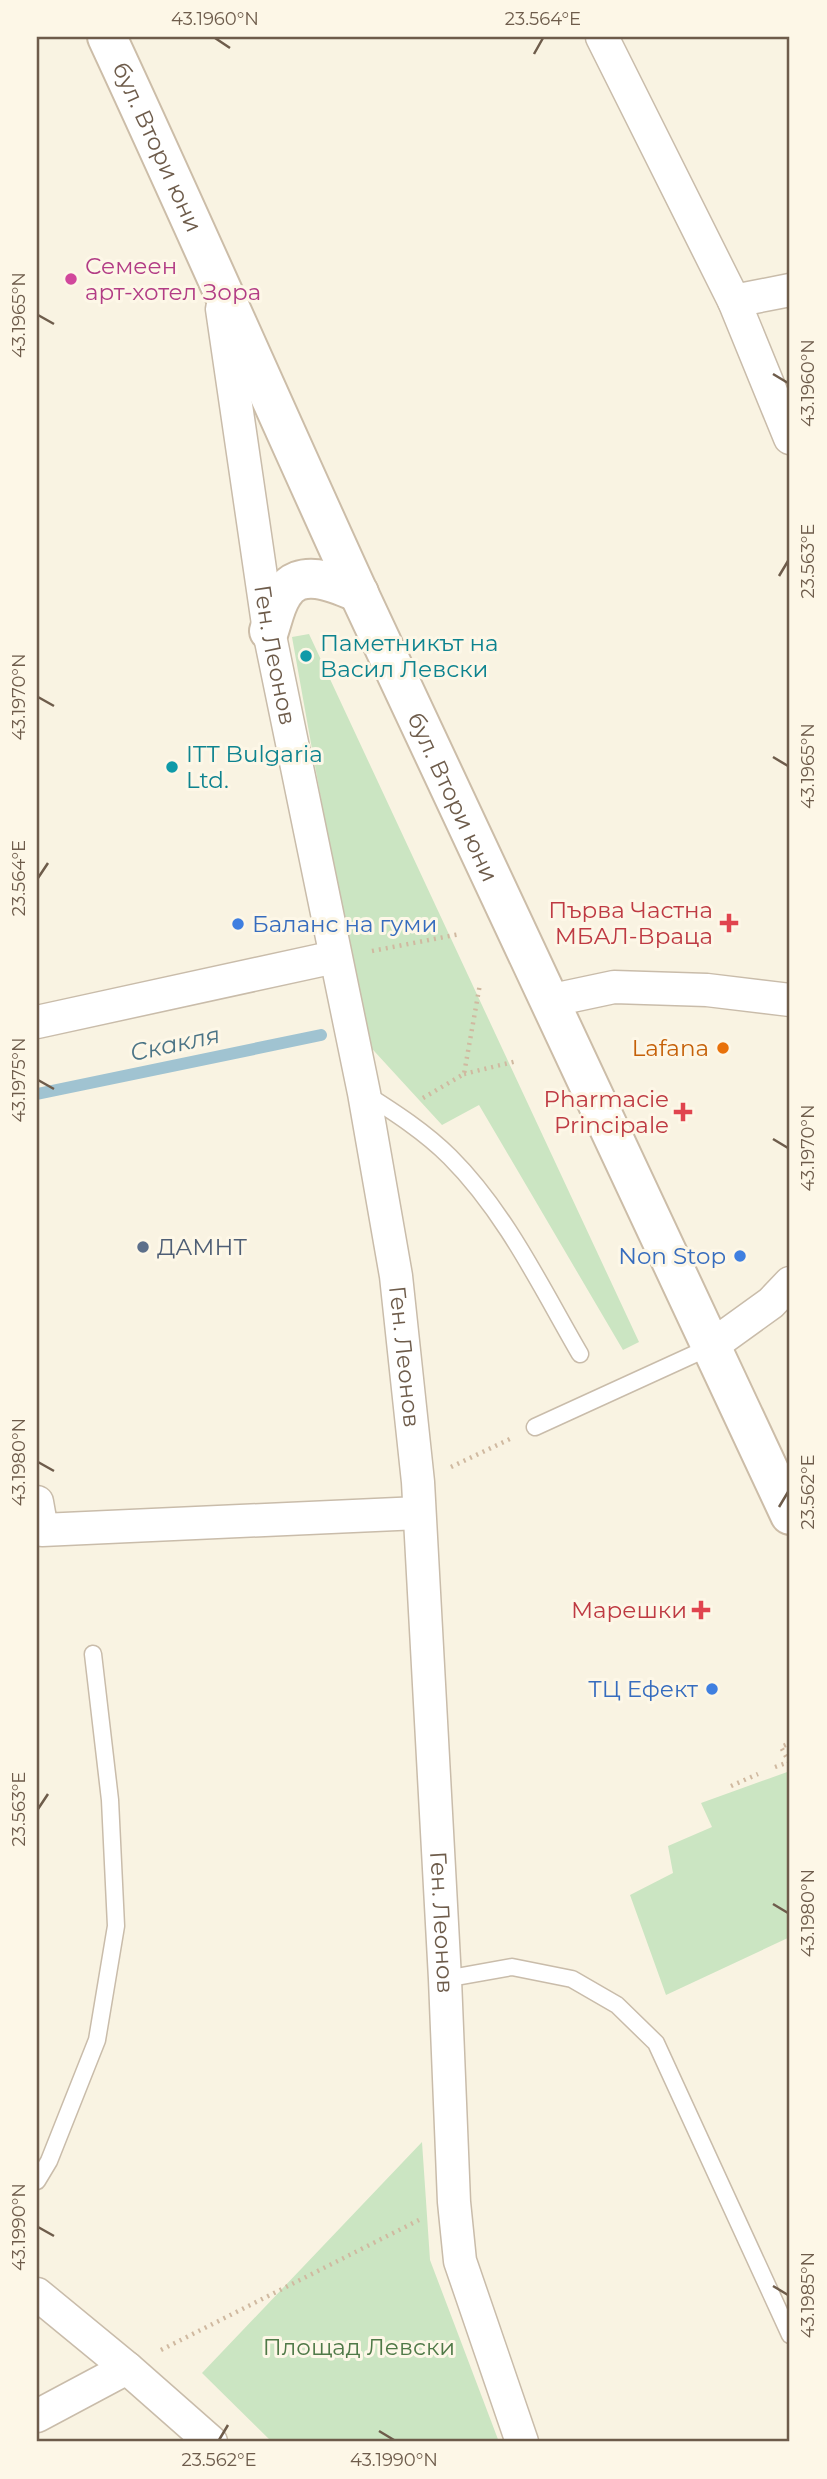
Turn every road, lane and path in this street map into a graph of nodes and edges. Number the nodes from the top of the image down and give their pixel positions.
1 (107, 37) edge
2 (602, 37) edge
3 (218, 277) junction
4 (790, 290) edge
5 (734, 301) junction
6 (790, 438) edge
7 (359, 593) junction
8 (269, 631) junction
9 (460, 934) dead end
10 (335, 957) junction
11 (480, 984) dead end
12 (790, 1000) edge
13 (548, 1001) junction
14 (37, 1022) edge
15 (517, 1061) dead end
16 (464, 1074) junction
17 (364, 1093) junction
18 (419, 1131) junction
19 (790, 1283) edge
20 (710, 1347) junction
21 (580, 1354) dead end
22 (536, 1427) joint
23 (419, 1497) junction
24 (37, 1502) edge
25 (790, 1515) edge
26 (93, 1654) dead end
27 (790, 1743) edge
28 (775, 1767) dead end
29 (758, 1774) dead end
30 (731, 1786) dead end
31 (445, 1979) junction
32 (37, 2181) edge
33 (454, 2202) junction
34 (37, 2294) edge
35 (790, 2335) edge
36 (127, 2368) junction
37 (40, 2413) edge
38 (211, 2442) edge
39 (522, 2442) edge

1 - 3 street, бул. Втори юни
2 - 5 street
3 - 7 street, бул. Втори юни
3 - 8 street, Ген. Леонов
4 - 5 street
5 - 6 street
7 - 8 street
7 - 13 street, бул. Втори юни
8 - 10 street, Ген. Леонов
9 - 10 path
10 - 14 street
10 - 17 street, Ген. Леонов
11 - 16 path
12 - 13 street
13 - 20 street, бул. Втори юни
15 - 16 path
16 - 18 path
17 - 18 lane
17 - 23 street, Ген. Леонов
18 - 21 lane
19 - 20 street
20 - 22 lane
20 - 25 street, бул. Втори юни
22 - 23 path
23 - 24 street
23 - 31 street, Ген. Леонов
26 - 32 lane
27 - 28 path
29 - 30 path
31 - 33 street, Ген. Леонов
31 - 35 lane
33 - 36 path
33 - 39 street, Ген. Леонов
34 - 36 street
36 - 37 street
36 - 38 street

